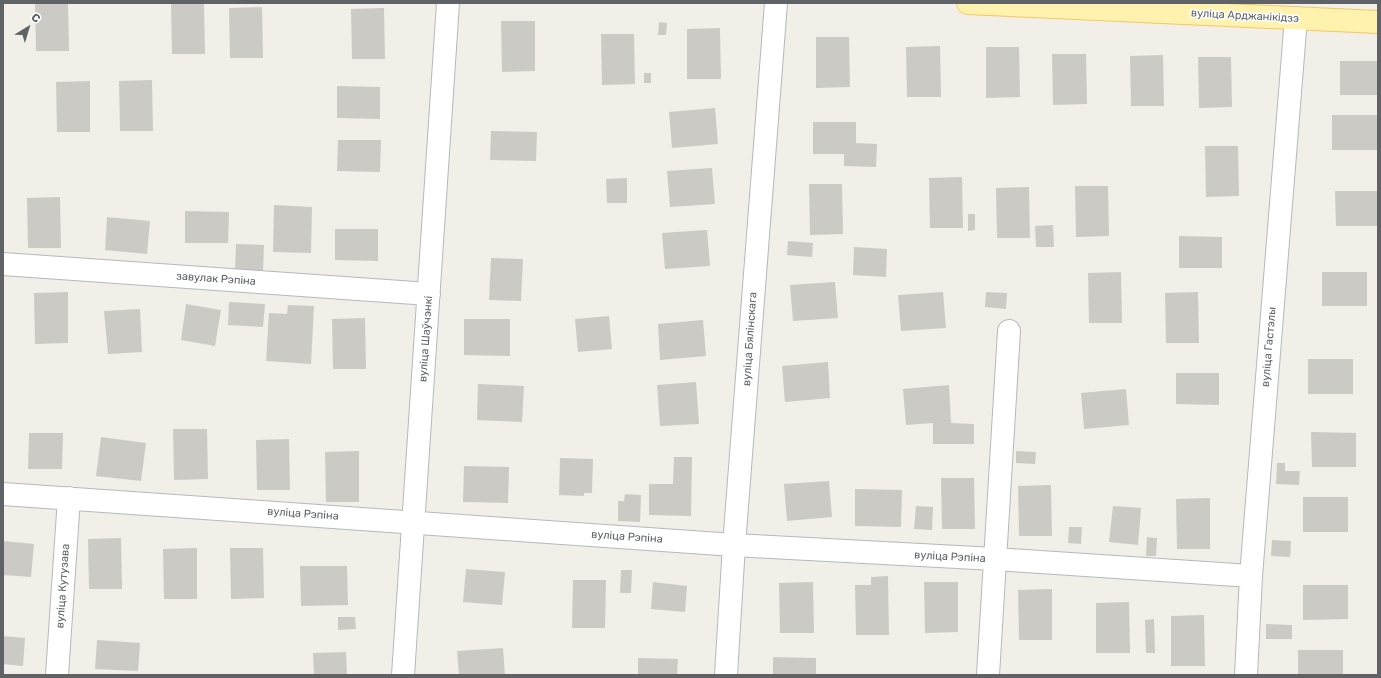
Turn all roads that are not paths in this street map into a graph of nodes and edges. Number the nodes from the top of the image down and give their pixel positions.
1 (448, 3) edge
2 (776, 3) edge
3 (968, 3) edge
4 (1296, 18) junction
5 (1378, 22) edge
6 (3, 264) edge
7 (429, 294) junction
8 (1009, 331) dead end
9 (3, 494) edge
10 (69, 498) junction
11 (413, 522) junction
12 (734, 545) junction
13 (995, 559) junction
14 (1251, 576) junction
15 (57, 675) edge
16 (403, 675) edge
17 (726, 675) edge
18 (988, 675) edge
19 (1246, 675) edge

1 - 7 street, вуліца Шаўчэнкі
2 - 12 street, вуліца Бялінскага
3 - 4 main road, вуліца Арджанікідзэ
4 - 5 main road, вуліца Арджанікідзэ
4 - 14 street, вуліца Гастэлы
6 - 7 street, завулак Рэпіна
7 - 11 street, вуліца Шаўчэнкі
8 - 13 street
9 - 10 street, вуліца Рэпіна
10 - 11 street, вуліца Рэпіна
10 - 15 street, вуліца Кутузава
11 - 12 street, вуліца Рэпіна
11 - 16 street, вуліца Шаўчэнкі
12 - 13 street, вуліца Рэпіна
12 - 17 street, вуліца Бялінскага
13 - 14 street, вуліца Рэпіна
13 - 18 street
14 - 19 street, вуліца Гастэлы

